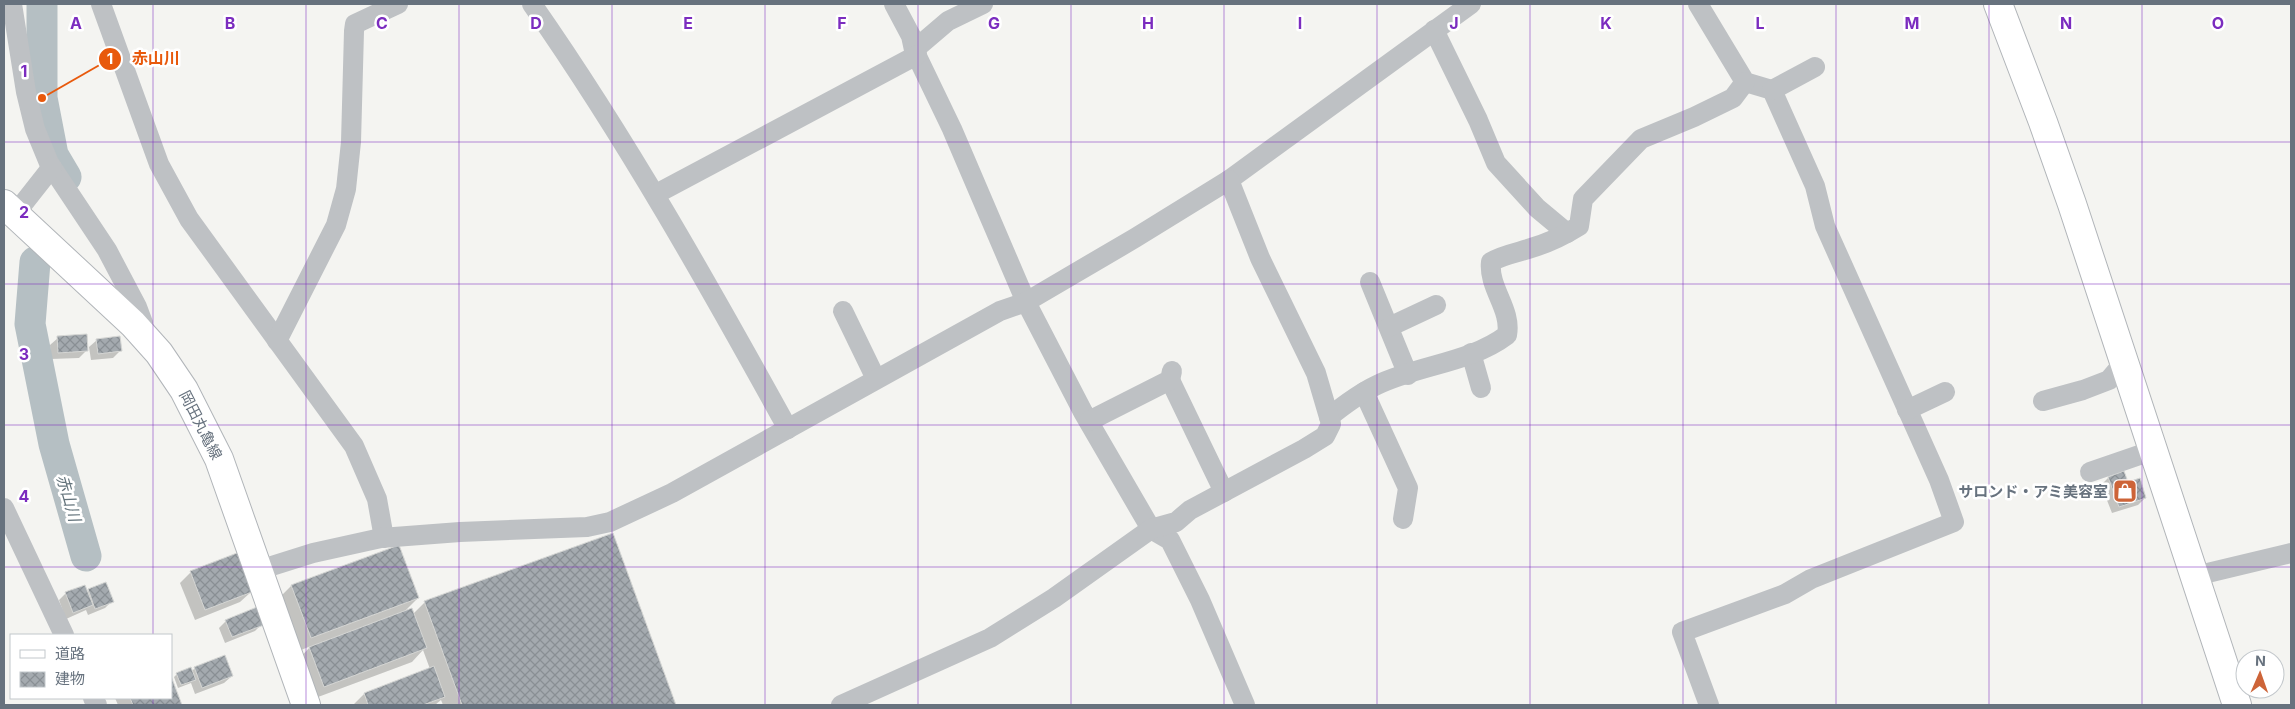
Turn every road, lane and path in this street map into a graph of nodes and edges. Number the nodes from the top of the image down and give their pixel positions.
1 (12, 4) edge
2 (101, 4) edge
3 (398, 4) edge
4 (532, 4) edge
5 (894, 4) edge
6 (983, 4) edge
7 (1471, 4) edge
8 (1698, 4) edge
9 (1998, 4) edge
10 (1434, 30) junction
11 (10, 39) edge
12 (915, 53) junction
13 (1815, 67) dead end
14 (1745, 82) junction
15 (1772, 90) junction
16 (52, 167) junction
17 (1229, 180) junction
18 (656, 194) junction
19 (9, 209) edge
20 (1567, 233) junction
21 (1370, 282) dead end
22 (1026, 302) junction
23 (1436, 305) dead end
24 (843, 311) dead end
25 (1389, 327) junction
26 (144, 336) junction
27 (277, 340) junction
28 (1471, 353) junction
29 (2125, 361) junction
30 (1408, 375) junction
31 (876, 379) junction
32 (1481, 388) dead end
33 (1364, 392) junction
34 (1946, 392) dead end
35 (2044, 401) dead end
36 (1907, 410) junction
37 (1329, 417) junction
38 (1088, 421) junction
39 (788, 429) junction
40 (2154, 450) junction
41 (2090, 472) dead end
42 (1224, 492) junction
43 (4, 508) edge
44 (1403, 519) dead end
45 (1151, 530) junction
46 (384, 538) junction
47 (2291, 553) edge
48 (259, 570) junction
49 (2195, 576) junction
50 (64, 634) edge
51 (306, 705) edge
52 (841, 705) edge
53 (1245, 705) edge
54 (1709, 705) edge
55 (2237, 705) edge

1 - 11 street
2 - 27 street
3 - 27 street
4 - 18 street
5 - 12 street
6 - 12 street
7 - 10 street
8 - 14 street
9 - 29 street
10 - 17 street
10 - 20 street
11 - 16 street
12 - 18 street
12 - 22 street
13 - 15 street
14 - 15 street
14 - 20 street
15 - 36 street
16 - 19 street
16 - 26 street
17 - 22 street
17 - 37 street
18 - 39 street
19 - 26 street, 岡田丸亀線
20 - 28 street
21 - 25 street
22 - 31 street
22 - 38 street
23 - 25 street
24 - 31 street
25 - 30 street
26 - 48 street, 岡田丸亀線
27 - 46 street
28 - 30 street
28 - 32 street
29 - 35 street
29 - 40 street
30 - 33 street
31 - 39 street
33 - 37 street
33 - 44 street
34 - 36 street
36 - 54 street
37 - 42 street
38 - 42 street
38 - 45 street
39 - 46 street
40 - 41 street
40 - 49 street
42 - 45 street
43 - 50 street
45 - 52 street
45 - 53 street
46 - 48 street
47 - 49 street
48 - 51 street, 岡田丸亀線
49 - 55 street

